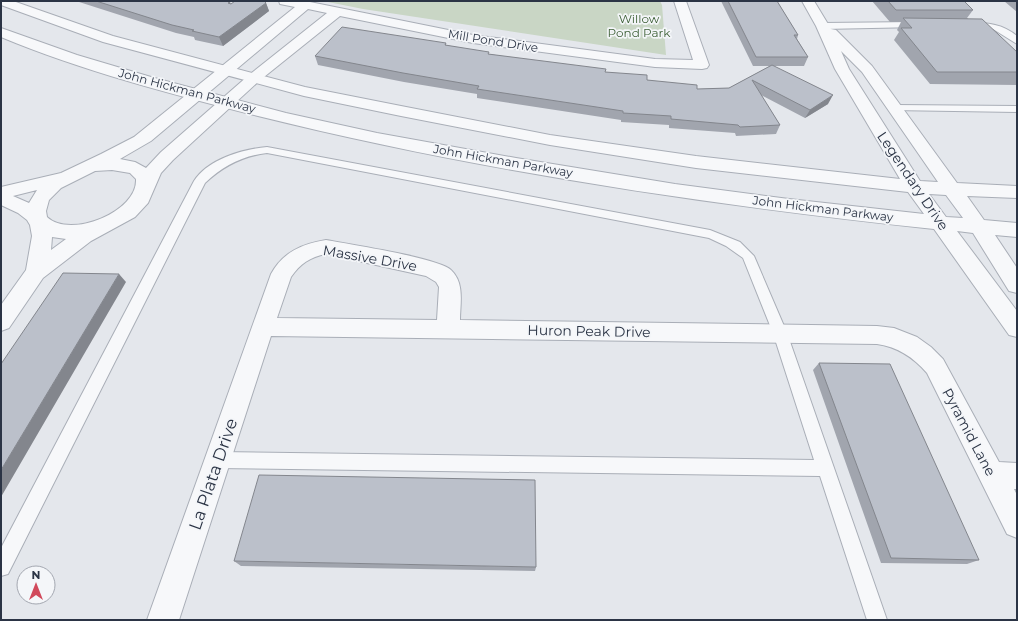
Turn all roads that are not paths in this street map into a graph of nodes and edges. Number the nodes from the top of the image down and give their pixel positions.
1 (1, 1) edge
2 (285, 1) edge
3 (680, 1) edge
4 (808, 1) edge
5 (305, 5) junction
6 (337, 12) junction
7 (930, 25) edge
8 (960, 25) edge
9 (823, 26) junction
10 (1, 32) edge
11 (1017, 41) edge
12 (226, 71) junction
13 (254, 78) junction
14 (196, 94) junction
15 (225, 103) junction
16 (895, 108) junction
17 (1017, 109) edge
18 (78, 171) junction
19 (914, 187) junction
20 (146, 188) junction
21 (952, 189) junction
22 (1017, 192) edge
23 (1, 193) edge
24 (1, 198) edge
25 (38, 221) junction
26 (109, 223) junction
27 (940, 223) junction
28 (979, 227) junction
29 (1017, 230) edge
30 (36, 272) junction
31 (1017, 284) edge
32 (1, 322) edge
33 (263, 327) junction
34 (1017, 328) edge
35 (448, 330) junction
36 (780, 334) junction
37 (913, 346) joint
38 (218, 460) junction
39 (826, 468) junction
40 (1004, 475) edge
41 (1017, 524) edge
42 (1, 567) edge
43 (163, 620) edge
44 (877, 620) edge

1 - 12 street
2 - 5 street, Mill Pond Drive
3 - 6 street, Mill Pond Drive
4 - 9 street, Legendary Drive
5 - 6 street, Mill Pond Drive
5 - 12 street
6 - 13 street
7 - 9 lane
8 - 11 lane
9 - 16 street, Legendary Drive
9 - 19 street, Legendary Drive
10 - 14 street, John Hickman Parkway
12 - 13 street
12 - 14 street
13 - 15 street
13 - 19 street
14 - 15 street, John Hickman Parkway
14 - 18 street
15 - 20 street
15 - 27 street, John Hickman Parkway
16 - 17 lane
16 - 21 street, Legendary Drive
18 - 20 street
18 - 23 street
18 - 25 street
19 - 21 street
19 - 27 street, Legendary Drive
20 - 26 street
21 - 22 street
21 - 28 street, Legendary Drive
24 - 25 street
25 - 26 street
25 - 30 street
26 - 30 street
27 - 28 street, John Hickman Parkway
27 - 34 street, Legendary Drive
28 - 29 street, John Hickman Parkway
28 - 31 street, Legendary Drive
30 - 32 street
33 - 35 street, Huron Peak Drive
33 - 35 street, Massive Drive
33 - 38 street, La Plata Drive
35 - 36 street, Huron Peak Drive
36 - 37 street, Huron Peak Drive
36 - 39 lane
36 - 42 lane
37 - 40 street, Pyramid Lane
38 - 39 lane
38 - 43 street, La Plata Drive
39 - 44 lane
40 - 41 street, Pyramid Lane

